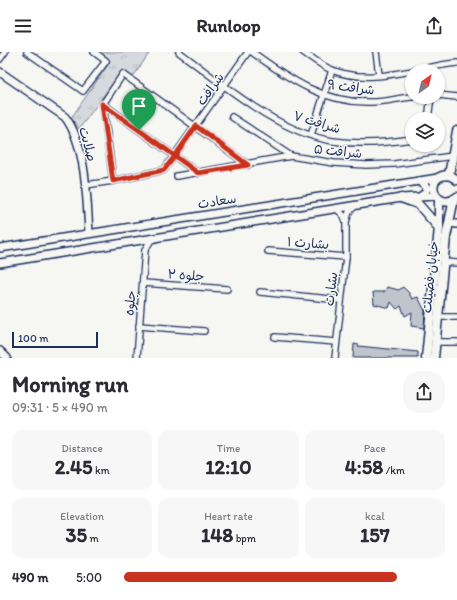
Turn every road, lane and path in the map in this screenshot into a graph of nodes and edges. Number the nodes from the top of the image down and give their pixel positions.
1 (5, 52) edge
2 (27, 52) edge
3 (94, 52) edge
4 (179, 52) edge
5 (248, 52) edge
6 (252, 52) edge
7 (303, 52) edge
8 (376, 52) edge
9 (0, 59) edge
10 (457, 63) edge
11 (332, 70) junction
12 (0, 72) edge
13 (380, 75) junction
14 (226, 86) junction
15 (324, 96) junction
16 (445, 96) edge
17 (405, 97) edge
18 (457, 98) edge
19 (102, 104) junction
20 (232, 117) dead end
21 (196, 126) junction
22 (457, 131) edge
23 (312, 135) junction
24 (405, 140) edge
25 (175, 156) junction
26 (291, 156) junction
27 (453, 156) junction
28 (248, 165) junction
29 (198, 173) junction
30 (449, 175) junction
31 (177, 176) dead end
32 (438, 178) junction
33 (457, 180) edge
34 (113, 181) junction
35 (418, 181) junction
36 (86, 185) junction
37 (420, 196) junction
38 (437, 197) junction
39 (401, 198) junction
40 (455, 198) edge
41 (359, 205) junction
42 (336, 208) junction
43 (346, 222) junction
44 (453, 224) edge
45 (439, 228) junction
46 (89, 233) junction
47 (156, 238) junction
48 (136, 241) junction
49 (16, 246) junction
50 (0, 248) edge
51 (145, 250) junction
52 (268, 251) dead end
53 (346, 257) junction
54 (19, 260) junction
55 (443, 262) junction
56 (0, 263) edge
57 (457, 263) edge
58 (143, 283) junction
59 (437, 287) junction
60 (227, 289) dead end
61 (260, 292) dead end
62 (340, 300) junction
63 (438, 317) junction
64 (457, 317) edge
65 (139, 326) junction
66 (204, 331) dead end
67 (275, 337) dead end
68 (336, 342) junction
69 (435, 342) junction
70 (457, 342) edge
71 (0, 351) edge
72 (6, 358) edge
73 (137, 358) edge
74 (335, 358) edge
75 (426, 358) edge
76 (434, 358) edge

1 - 9 street
2 - 3 street
4 - 14 street, شرافت ۷
5 - 14 street, شرافت
6 - 15 street, شرافت ۹
7 - 11 street
8 - 13 street
10 - 13 street
11 - 13 street
11 - 15 street
12 - 36 street, صلابت
14 - 21 street, شرافت
14 - 23 street, شرافت ۷
15 - 17 street, شرافت ۹
15 - 23 street
16 - 18 street
19 - 21 street
19 - 25 street
19 - 34 street
20 - 26 street, شرافت ۵
21 - 25 street, شرافت
21 - 28 street
22 - 27 main road
23 - 24 street, شرافت ۷
25 - 29 street
25 - 34 street, شرافت
26 - 27 street, شرافت ۵
26 - 28 street
27 - 30 main road
28 - 29 street
29 - 31 street
30 - 32 main road
30 - 33 main road
32 - 35 street, سعادت
32 - 38 main road, خیابان فضیلت
34 - 36 street, شرافت
35 - 37 street
35 - 46 street, سعادت
36 - 46 street, صلابت
37 - 38 street, سعادت
37 - 39 street, سعادت
38 - 40 main road
38 - 45 main road, خیابان فضیلت
39 - 41 street, سعادت
39 - 45 main road
40 - 44 main road, خیابان فضیلت
41 - 42 street, سعادت
41 - 43 street
42 - 43 street
42 - 47 street, سعادت
43 - 53 street, بشارت
44 - 55 main road, خیابان فضیلت
45 - 59 main road, خیابان فضیلت
46 - 49 street, سعادت
47 - 48 street, سعادت
47 - 51 street
48 - 51 street
48 - 54 street, سعادت
49 - 50 street, سعادت
49 - 54 street
51 - 58 street, جلوه
52 - 53 street, بشارت ۱
53 - 62 street, بشارت
54 - 56 street, سعادت
55 - 57 street
55 - 59 main road, خیابان فضیلت
58 - 60 street, جلوه ۲
58 - 65 street, جلوه
59 - 63 main road, خیابان فضیلت
59 - 75 main road, خیابان فضیلت
61 - 62 street
62 - 68 street, بشارت
63 - 64 street
63 - 69 main road, خیابان فضیلت
65 - 66 street
65 - 73 street, جلوه
67 - 68 street
68 - 74 street, بشارت
69 - 70 street
69 - 76 main road, خیابان فضیلت
71 - 72 street

